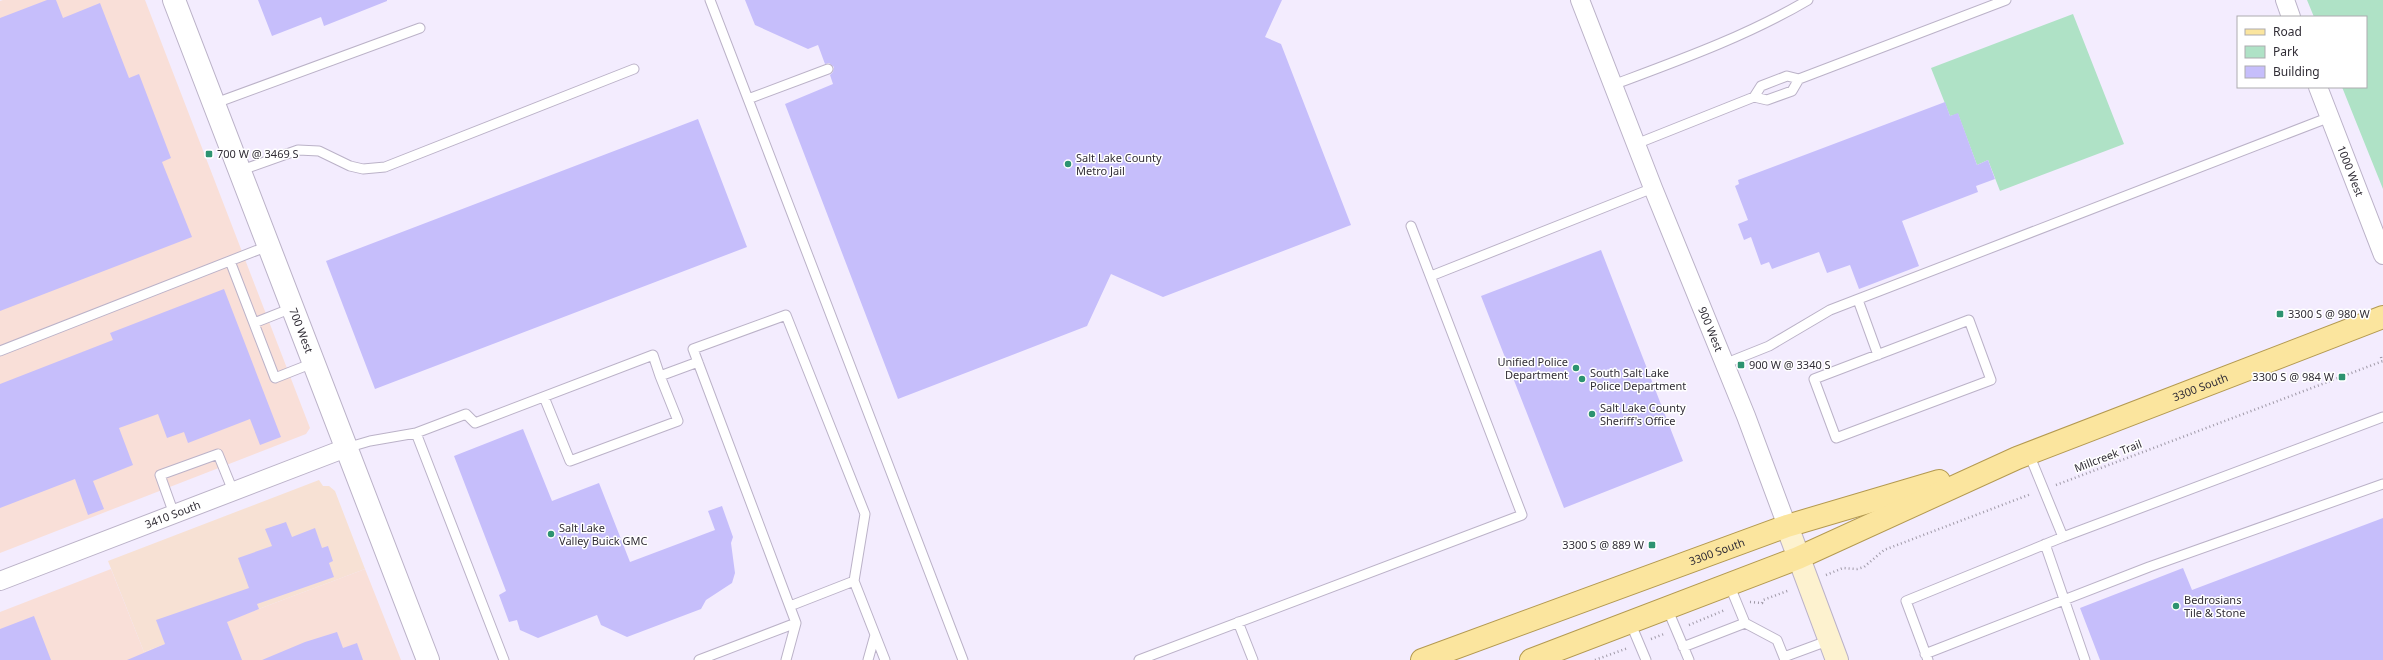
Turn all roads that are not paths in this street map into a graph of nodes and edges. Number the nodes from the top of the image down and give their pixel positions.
1 (174, 0) edge
2 (710, 0) edge
3 (1580, 0) edge
4 (1808, 0) edge
5 (2006, 0) edge
6 (2285, 0) edge
7 (2291, 16) edge
8 (420, 28) dead end
9 (634, 69) dead end
10 (828, 69) dead end
11 (1799, 79) junction
12 (1613, 85) junction
13 (2318, 88) edge
14 (1754, 97) junction
15 (748, 100) junction
16 (213, 104) junction
17 (2330, 117) junction
18 (1636, 144) junction
19 (239, 171) junction
20 (1652, 188) junction
21 (1411, 226) dead end
22 (268, 246) junction
23 (2383, 255) edge
24 (230, 261) junction
25 (1431, 276) junction
26 (1858, 300) junction
27 (292, 308) junction
28 (2383, 318) edge
29 (254, 323) junction
30 (0, 351) edge
31 (1878, 354) junction
32 (698, 362) junction
33 (313, 363) junction
34 (1724, 364) junction
35 (660, 376) junction
36 (544, 397) junction
37 (2383, 417) edge
38 (416, 433) junction
39 (346, 448) junction
40 (2023, 456) junction
41 (2383, 484) edge
42 (233, 491) junction
43 (174, 514) junction
44 (1787, 526) junction
45 (2063, 537) junction
46 (2045, 544) junction
47 (1798, 558) junction
48 (0, 581) edge
49 (854, 582) junction
50 (1729, 584) junction
51 (2064, 600) junction
52 (790, 606) junction
53 (1667, 608) junction
54 (1238, 622) junction
55 (1630, 622) junction
56 (796, 623) junction
57 (1745, 623) junction
58 (875, 635) junction
59 (1830, 640) junction
60 (1683, 646) junction
61 (1926, 657) edge
62 (1785, 659) edge
63 (428, 660) edge
64 (504, 660) edge
65 (699, 660) edge
66 (786, 660) edge
67 (868, 660) edge
68 (885, 660) edge
69 (963, 660) edge
70 (1139, 660) edge
71 (1253, 660) edge
72 (1422, 660) edge
73 (1532, 660) edge
74 (1646, 660) edge
75 (1689, 660) edge
76 (1837, 660) edge
77 (2085, 660) edge

1 - 16 street, 700 West
2 - 15 lane
3 - 12 street, 900 West
4 - 12 lane
5 - 11 lane
6 - 7 street
8 - 16 lane
9 - 19 lane
10 - 15 lane
11 - 14 lane
11 - 14 lane
12 - 18 street, 900 West
13 - 17 street, 1000 West
14 - 18 lane
15 - 69 lane
16 - 19 street, 700 West
17 - 23 street, 1000 West
17 - 26 lane
18 - 20 street, 900 West
19 - 22 street, 700 West
20 - 25 lane
20 - 34 street, 900 West
21 - 25 lane
22 - 24 lane
22 - 27 street, 700 West
24 - 29 lane
24 - 30 lane
25 - 54 lane
26 - 31 lane
26 - 34 lane
27 - 29 lane
27 - 33 street, 700 West
28 - 40 main road, 3300 South
29 - 33 lane
31 - 31 lane
32 - 35 lane
32 - 49 lane
32 - 52 lane
33 - 39 street, 700 West
34 - 44 street, 900 West
35 - 36 lane
35 - 36 lane
36 - 38 lane
37 - 45 lane
38 - 39 lane
38 - 64 lane
39 - 42 street, 3410 South
39 - 63 street, 700 West
40 - 44 main road, 3300 South
40 - 45 lane
40 - 47 main road, 3300 South
41 - 51 lane
42 - 43 street, 3410 South
42 - 43 lane
43 - 48 street, 3410 South
44 - 47 main road, 900 West
44 - 72 main road, 3300 South
45 - 46 lane
46 - 51 lane
46 - 61 lane
47 - 50 main road, 3300 South
47 - 59 main road, 900 West
49 - 52 lane
49 - 58 lane
50 - 53 main road, 3300 South
50 - 57 lane
51 - 61 lane
51 - 77 lane
52 - 56 lane
53 - 55 main road, 3300 South
53 - 60 lane
54 - 70 lane
54 - 71 lane
55 - 73 main road, 3300 South
55 - 74 lane
56 - 65 lane
56 - 66 lane
57 - 60 lane
57 - 62 lane
58 - 67 lane
58 - 68 lane
59 - 62 lane
59 - 76 main road, 900 West
60 - 75 lane

